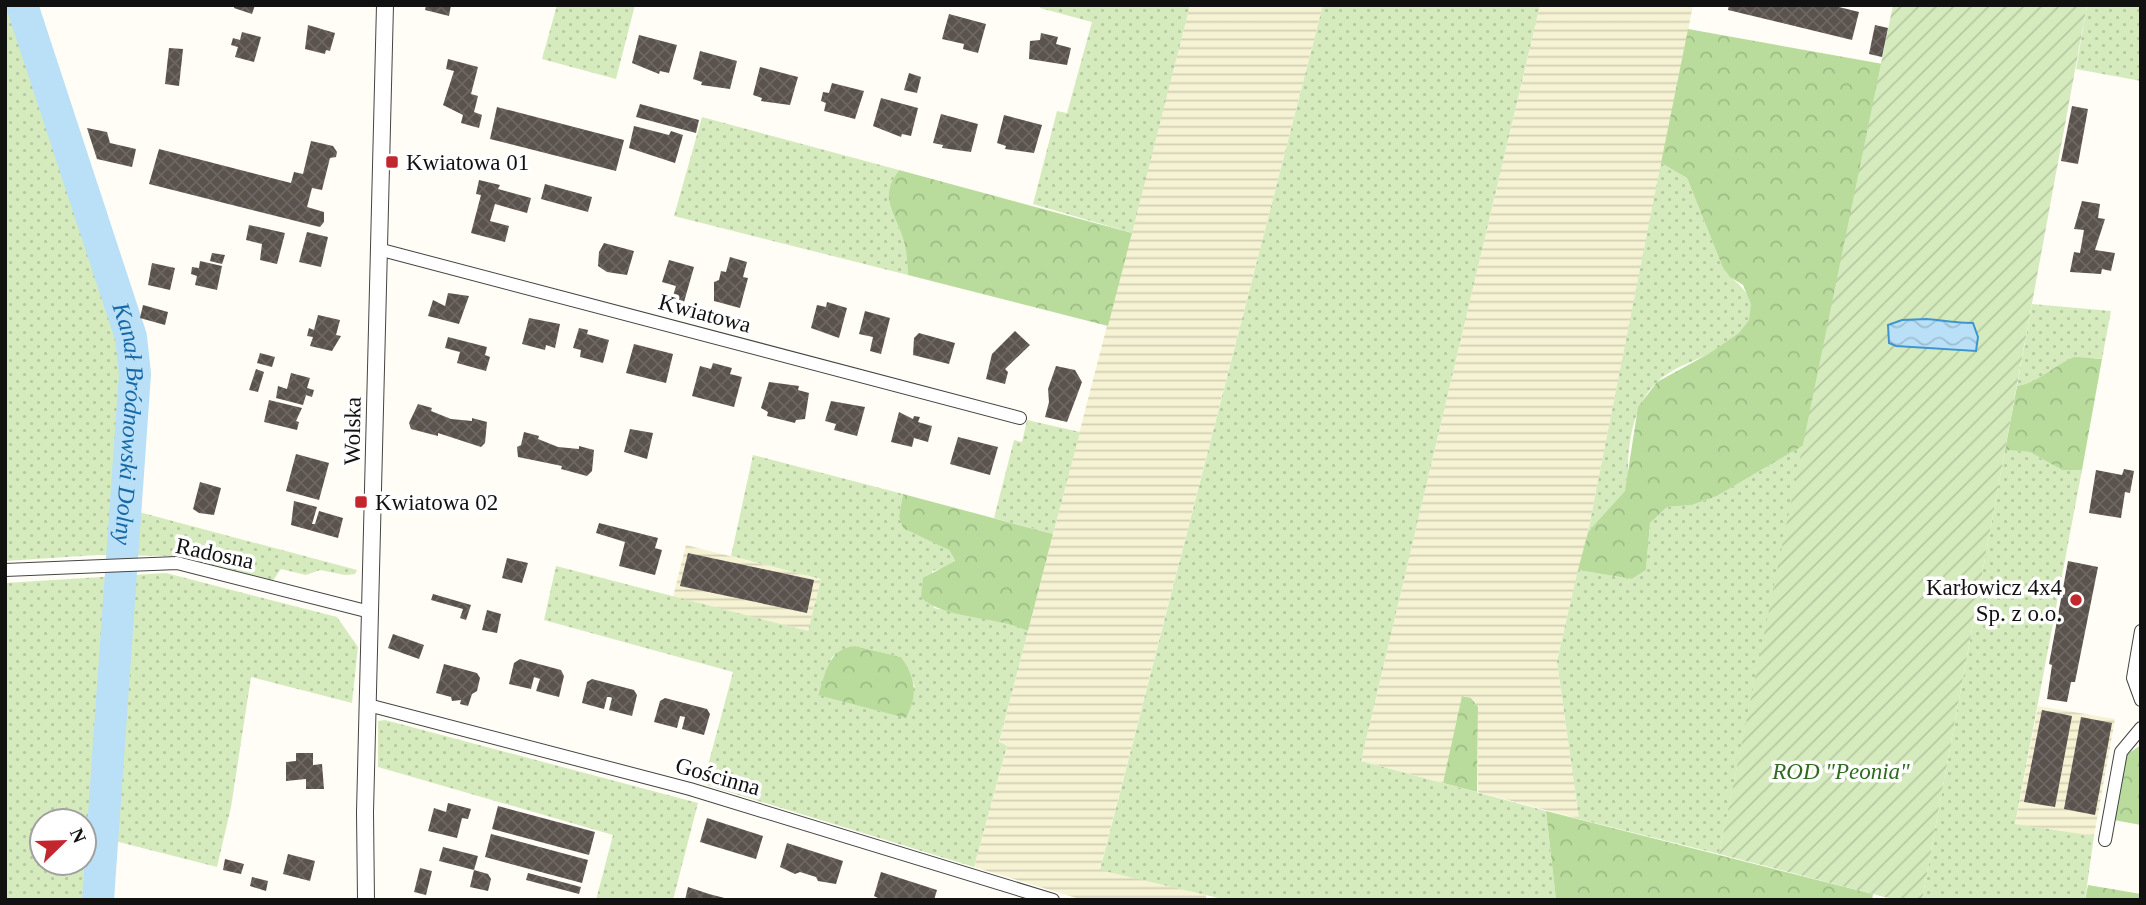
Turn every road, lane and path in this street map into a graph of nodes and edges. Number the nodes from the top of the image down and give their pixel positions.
1 (385, 5) edge
2 (378, 249) junction
3 (1020, 418) dead end
4 (5, 570) edge
5 (370, 612) junction
6 (2141, 631) edge
7 (2141, 701) edge
8 (368, 705) junction
9 (2141, 728) edge
10 (2105, 840) dead end
11 (366, 900) edge
12 (1053, 900) edge

1 - 2 street, Wolska
2 - 3 street, Kwiatowa
2 - 5 street, Wolska
4 - 5 street, Radosna
5 - 8 street, Wolska
6 - 7 street
8 - 11 street, Wolska
8 - 12 street, Gościnna
9 - 10 street

